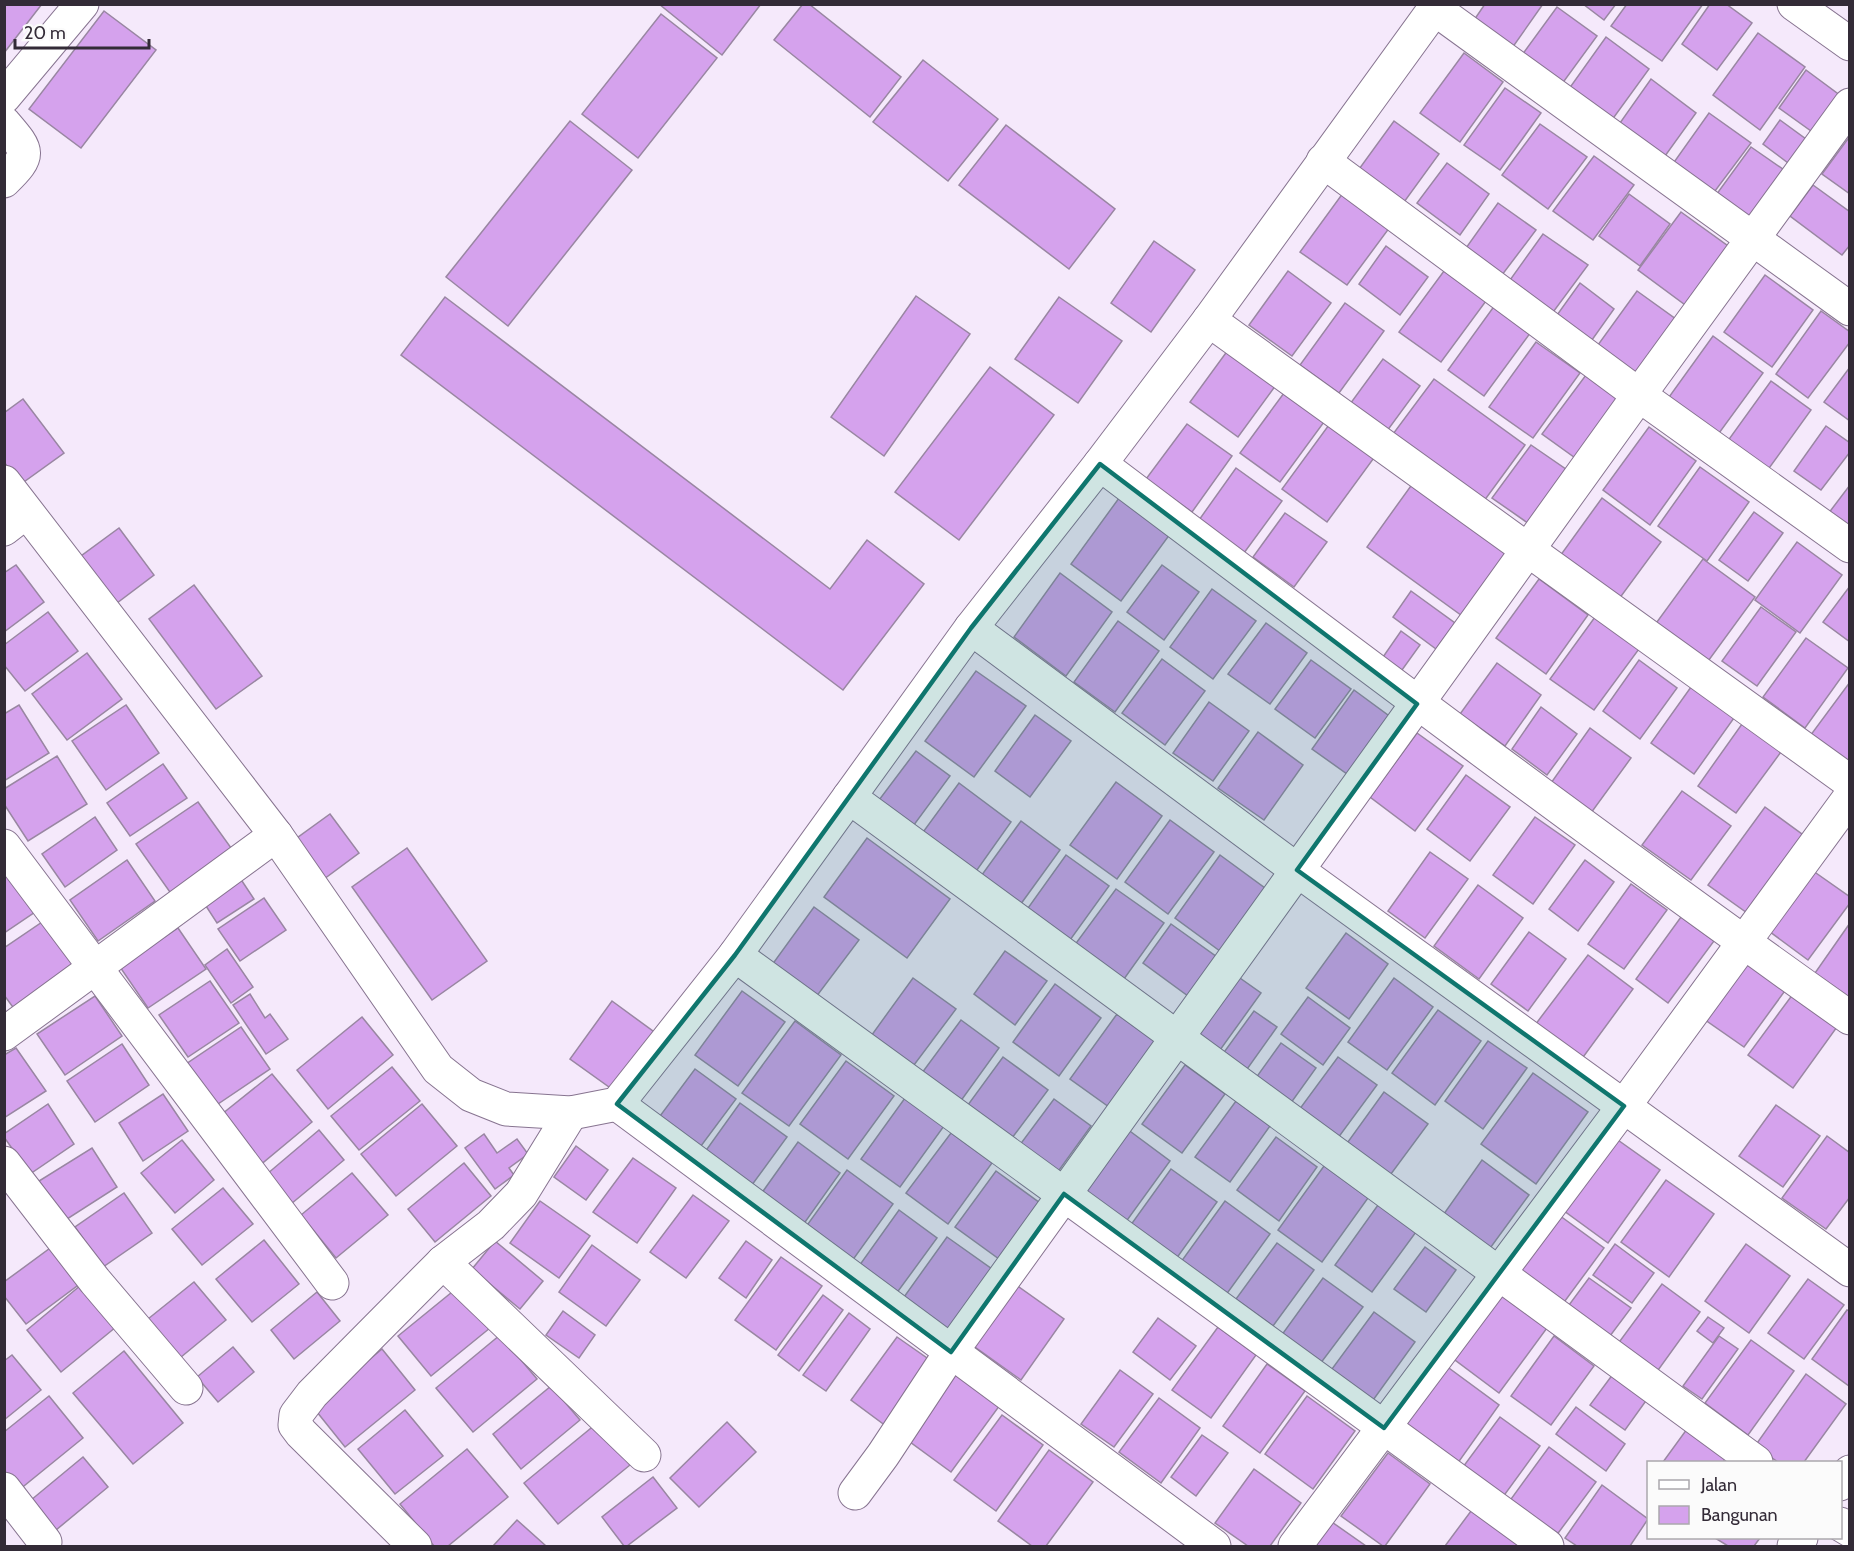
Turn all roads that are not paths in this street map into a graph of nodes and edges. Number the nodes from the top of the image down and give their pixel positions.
1 (82, 4) edge
2 (1794, 4) edge
3 (1436, 7) edge
4 (1850, 44) edge
5 (4, 97) edge
6 (1850, 105) edge
7 (4, 123) edge
8 (1323, 161) junction
9 (4, 181) edge
10 (1751, 239) junction
11 (1850, 309) edge
12 (1209, 320) junction
13 (1639, 395) junction
14 (1100, 464) junction
15 (4, 482) edge
16 (15, 520) edge
17 (1850, 546) edge
18 (1527, 550) junction
19 (971, 628) junction
20 (1417, 704) junction
21 (1850, 782) edge
22 (849, 797) junction
23 (1850, 797) edge
24 (276, 835) junction
25 (4, 846) edge
26 (1297, 870) junction
27 (1743, 943) junction
28 (735, 955) junction
29 (95, 968) junction
30 (1850, 1018) edge
31 (4, 1034) edge
32 (1177, 1038) junction
33 (617, 1104) junction
34 (1624, 1106) junction
35 (571, 1113) junction
36 (4, 1163) edge
37 (1064, 1194) junction
38 (1846, 1260) edge
39 (443, 1262) junction
40 (1498, 1275) junction
41 (332, 1283) dead end
42 (951, 1352) junction
43 (186, 1388) dead end
44 (1384, 1428) junction
45 (644, 1455) dead end
46 (1755, 1461) edge
47 (4, 1489) edge
48 (855, 1493) dead end
49 (45, 1542) dead end
50 (415, 1546) edge
51 (1214, 1546) edge
52 (1295, 1546) edge
53 (1547, 1546) edge

1 - 5 street
2 - 4 street
3 - 8 street
3 - 10 street
6 - 10 street
7 - 9 street
8 - 12 street
8 - 13 street
10 - 11 street
10 - 13 street
12 - 14 street
12 - 18 street
13 - 17 street
13 - 18 street
14 - 19 street
14 - 20 street
15 - 16 street
16 - 24 street
18 - 20 street
18 - 21 street
19 - 22 street
19 - 26 street
20 - 26 street
20 - 27 street
22 - 28 street
22 - 32 street
23 - 27 street
24 - 29 street
24 - 35 street
25 - 29 street
26 - 32 street
26 - 34 street
27 - 30 street
27 - 34 street
28 - 33 street
28 - 37 street
29 - 31 street
29 - 41 street
32 - 37 street
32 - 40 street
33 - 35 street
33 - 42 street
34 - 38 street
34 - 40 street
35 - 39 street
36 - 43 street
37 - 42 street
37 - 44 street
39 - 45 street
39 - 50 street
40 - 44 street
40 - 46 street
42 - 48 street
42 - 51 street
44 - 52 street
44 - 53 street
47 - 49 street

